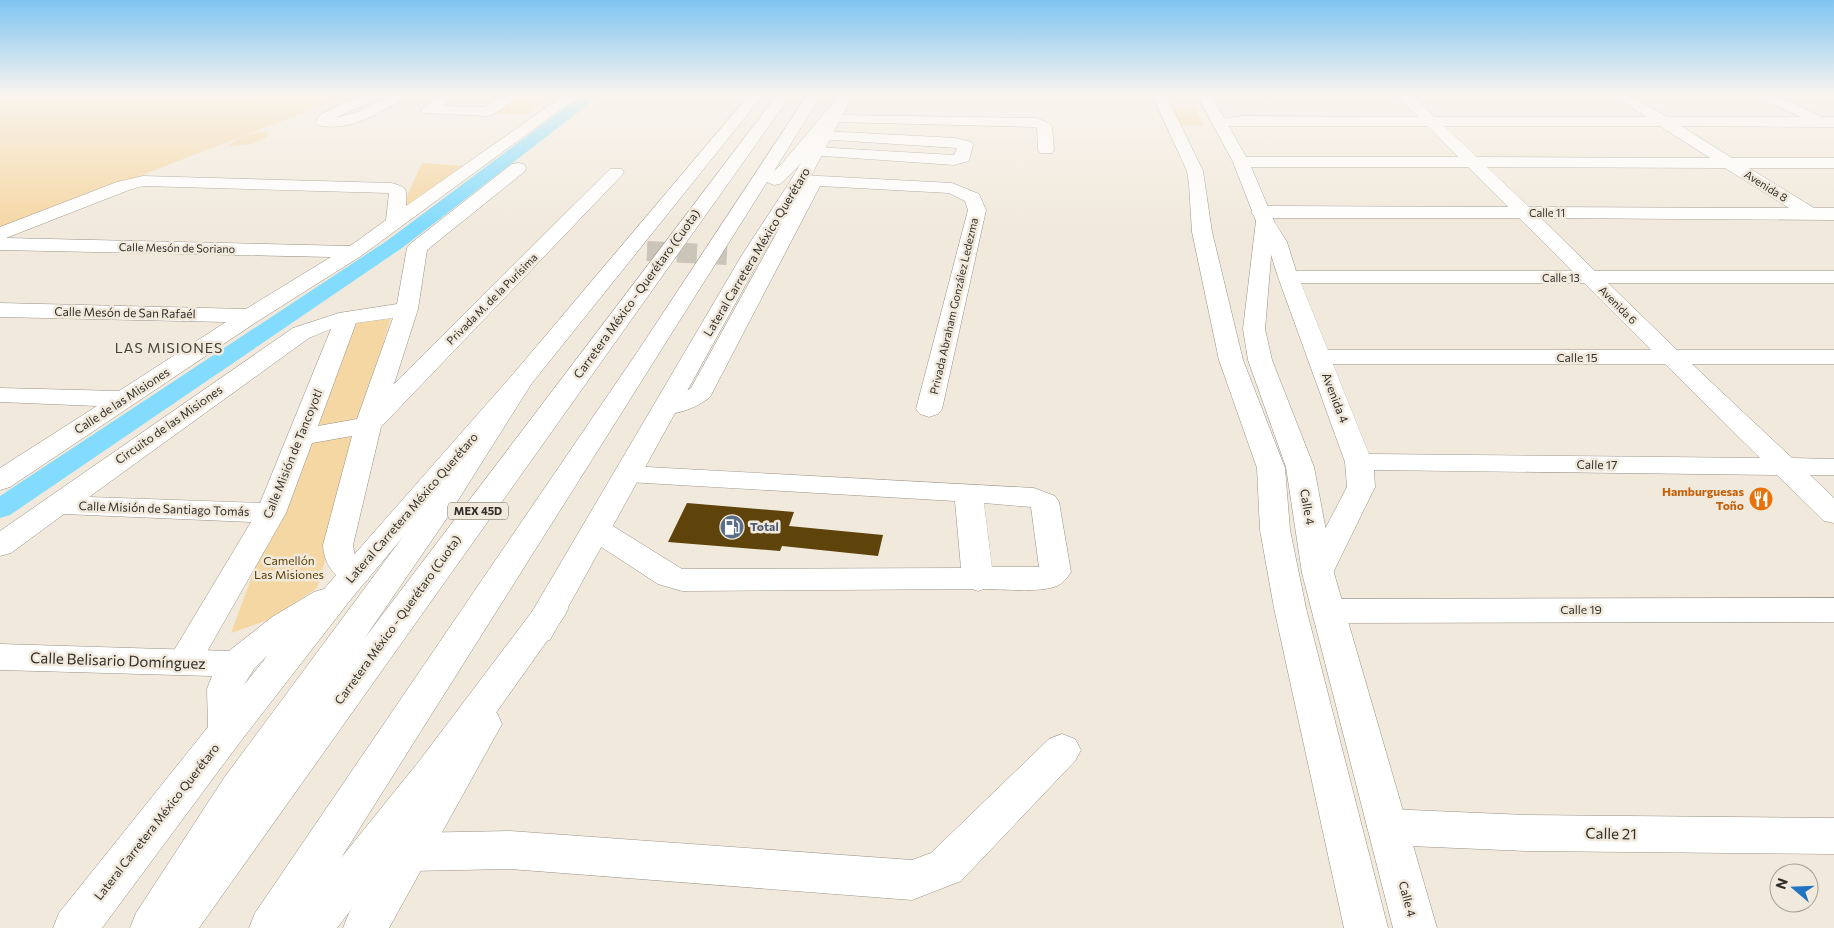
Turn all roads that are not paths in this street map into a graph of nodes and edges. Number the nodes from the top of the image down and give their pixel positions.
1 (513, 138) edge
2 (723, 138) edge
3 (752, 138) edge
4 (787, 138) edge
5 (921, 138) edge
6 (1045, 138) edge
7 (1180, 138) edge
8 (1229, 138) edge
9 (1448, 138) edge
10 (1690, 138) edge
11 (1046, 150) dead end
12 (818, 152) edge
13 (1242, 162) junction
14 (1472, 162) junction
15 (1834, 163) edge
16 (1731, 164) junction
17 (518, 168) dead end
18 (616, 173) dead end
19 (1525, 213) junction
20 (739, 214) junction
21 (1834, 214) edge
22 (1812, 215) junction
23 (1262, 217) junction
24 (395, 224) junction
25 (1834, 229) edge
26 (0, 234) edge
27 (0, 244) edge
28 (354, 252) junction
29 (1288, 277) junction
30 (1834, 277) edge
31 (1591, 278) junction
32 (407, 309) junction
33 (0, 310) edge
34 (250, 316) junction
35 (346, 320) junction
36 (1319, 357) junction
37 (1834, 357) edge
38 (1672, 358) junction
39 (522, 378) junction
40 (0, 395) edge
41 (125, 399) junction
42 (666, 408) junction
43 (929, 409) dead end
44 (368, 425) junction
45 (301, 437) junction
46 (1359, 462) junction
47 (1786, 468) junction
48 (1834, 468) edge
49 (628, 474) junction
50 (0, 480) edge
51 (968, 492) junction
52 (57, 505) junction
53 (271, 513) junction
54 (1834, 514) edge
55 (597, 530) junction
56 (0, 546) edge
57 (1318, 573) junction
58 (978, 580) junction
59 (348, 582) junction
60 (552, 609) junction
61 (1834, 610) edge
62 (1328, 611) junction
63 (0, 657) edge
64 (184, 662) junction
65 (237, 664) junction
66 (227, 731) junction
67 (1062, 750) dead end
68 (1387, 827) junction
69 (1834, 836) edge
70 (409, 852) junction
71 (1418, 923) edge
72 (75, 928) edge
73 (152, 928) edge
74 (172, 928) edge
75 (271, 928) edge
76 (309, 928) edge
77 (364, 928) edge
78 (1366, 928) edge

1 - 24 main road, Calle de las Misiones
2 - 39 main road, Lateral Carretera México Querétaro
3 - 74 main road, Carretera México - Querétaro (Cuota) / MEX 45D
4 - 20 main road
5 - 12 main road
6 - 11 main road
7 - 78 main road
8 - 13 main road, Calle 4
9 - 14 main road, Avenida 6
10 - 16 main road, Avenida 8
12 - 12 main road
12 - 20 main road
12 - 42 main road, Lateral Carretera México Querétaro
12 - 42 main road
12 - 43 main road, Privada Abraham González Ledezma
13 - 14 main road
13 - 23 main road, Calle 4
14 - 16 main road
14 - 19 main road, Avenida 6
15 - 16 main road
16 - 22 main road, Avenida 8
17 - 32 main road
18 - 44 main road, Privada M. de la Purísima
19 - 22 main road, Calle 11
19 - 23 main road, Calle 11
19 - 31 main road, Avenida 6
20 - 75 main road
21 - 22 main road, Calle 11
22 - 25 main road, Avenida 8
23 - 29 main road, Avenida 4
23 - 57 main road, Calle 4
24 - 26 main road
24 - 28 main road, Calle de las Misiones
27 - 28 main road, Calle Mesón de Soriano
28 - 34 main road, Calle de las Misiones
29 - 31 main road, Calle 13
29 - 36 main road, Avenida 4
30 - 31 main road, Calle 13
31 - 38 main road, Avenida 6
32 - 35 main road, Circuito de las Misiones
32 - 44 main road
33 - 34 main road, Calle Mesón de San Rafaél
34 - 41 main road, Calle de las Misiones
35 - 45 main road, Calle Misión de Tancoyotl
35 - 52 main road, Circuito de las Misiones
36 - 38 main road, Calle 15
36 - 46 main road, Avenida 4
37 - 38 main road, Calle 15
38 - 47 main road, Avenida 6
39 - 59 main road, Lateral Carretera México Querétaro
39 - 73 main road
40 - 41 main road
41 - 50 main road, Calle de las Misiones
42 - 49 main road, Lateral Carretera México Querétaro
44 - 45 main road
44 - 59 main road
45 - 53 main road, Calle Misión de Tancoyotl
46 - 47 main road, Calle 17
46 - 57 main road, Avenida 4
47 - 48 main road, Calle 17
47 - 54 main road, Avenida 6
49 - 51 main road
49 - 55 main road, Lateral Carretera México Querétaro
51 - 58 main road
51 - 58 main road
52 - 53 main road, Calle Misión de Santiago Tomás
52 - 56 main road, Circuito de las Misiones
53 - 64 main road, Calle Misión de Tancoyotl
55 - 58 main road
55 - 60 main road, Lateral Carretera México Querétaro
57 - 62 main road, Calle 4
59 - 65 main road
59 - 66 main road, Lateral Carretera México Querétaro
60 - 70 main road, Lateral Carretera México Querétaro
60 - 76 main road
61 - 62 main road, Calle 19
62 - 68 main road, Calle 4
63 - 64 main road, Calle Belisario Domínguez
64 - 65 main road, Calle Belisario Domínguez
65 - 66 main road
66 - 72 main road, Lateral Carretera México Querétaro
67 - 70 main road
68 - 69 main road, Calle 21
68 - 71 main road, Calle 4
70 - 77 main road, Lateral Carretera México Querétaro

